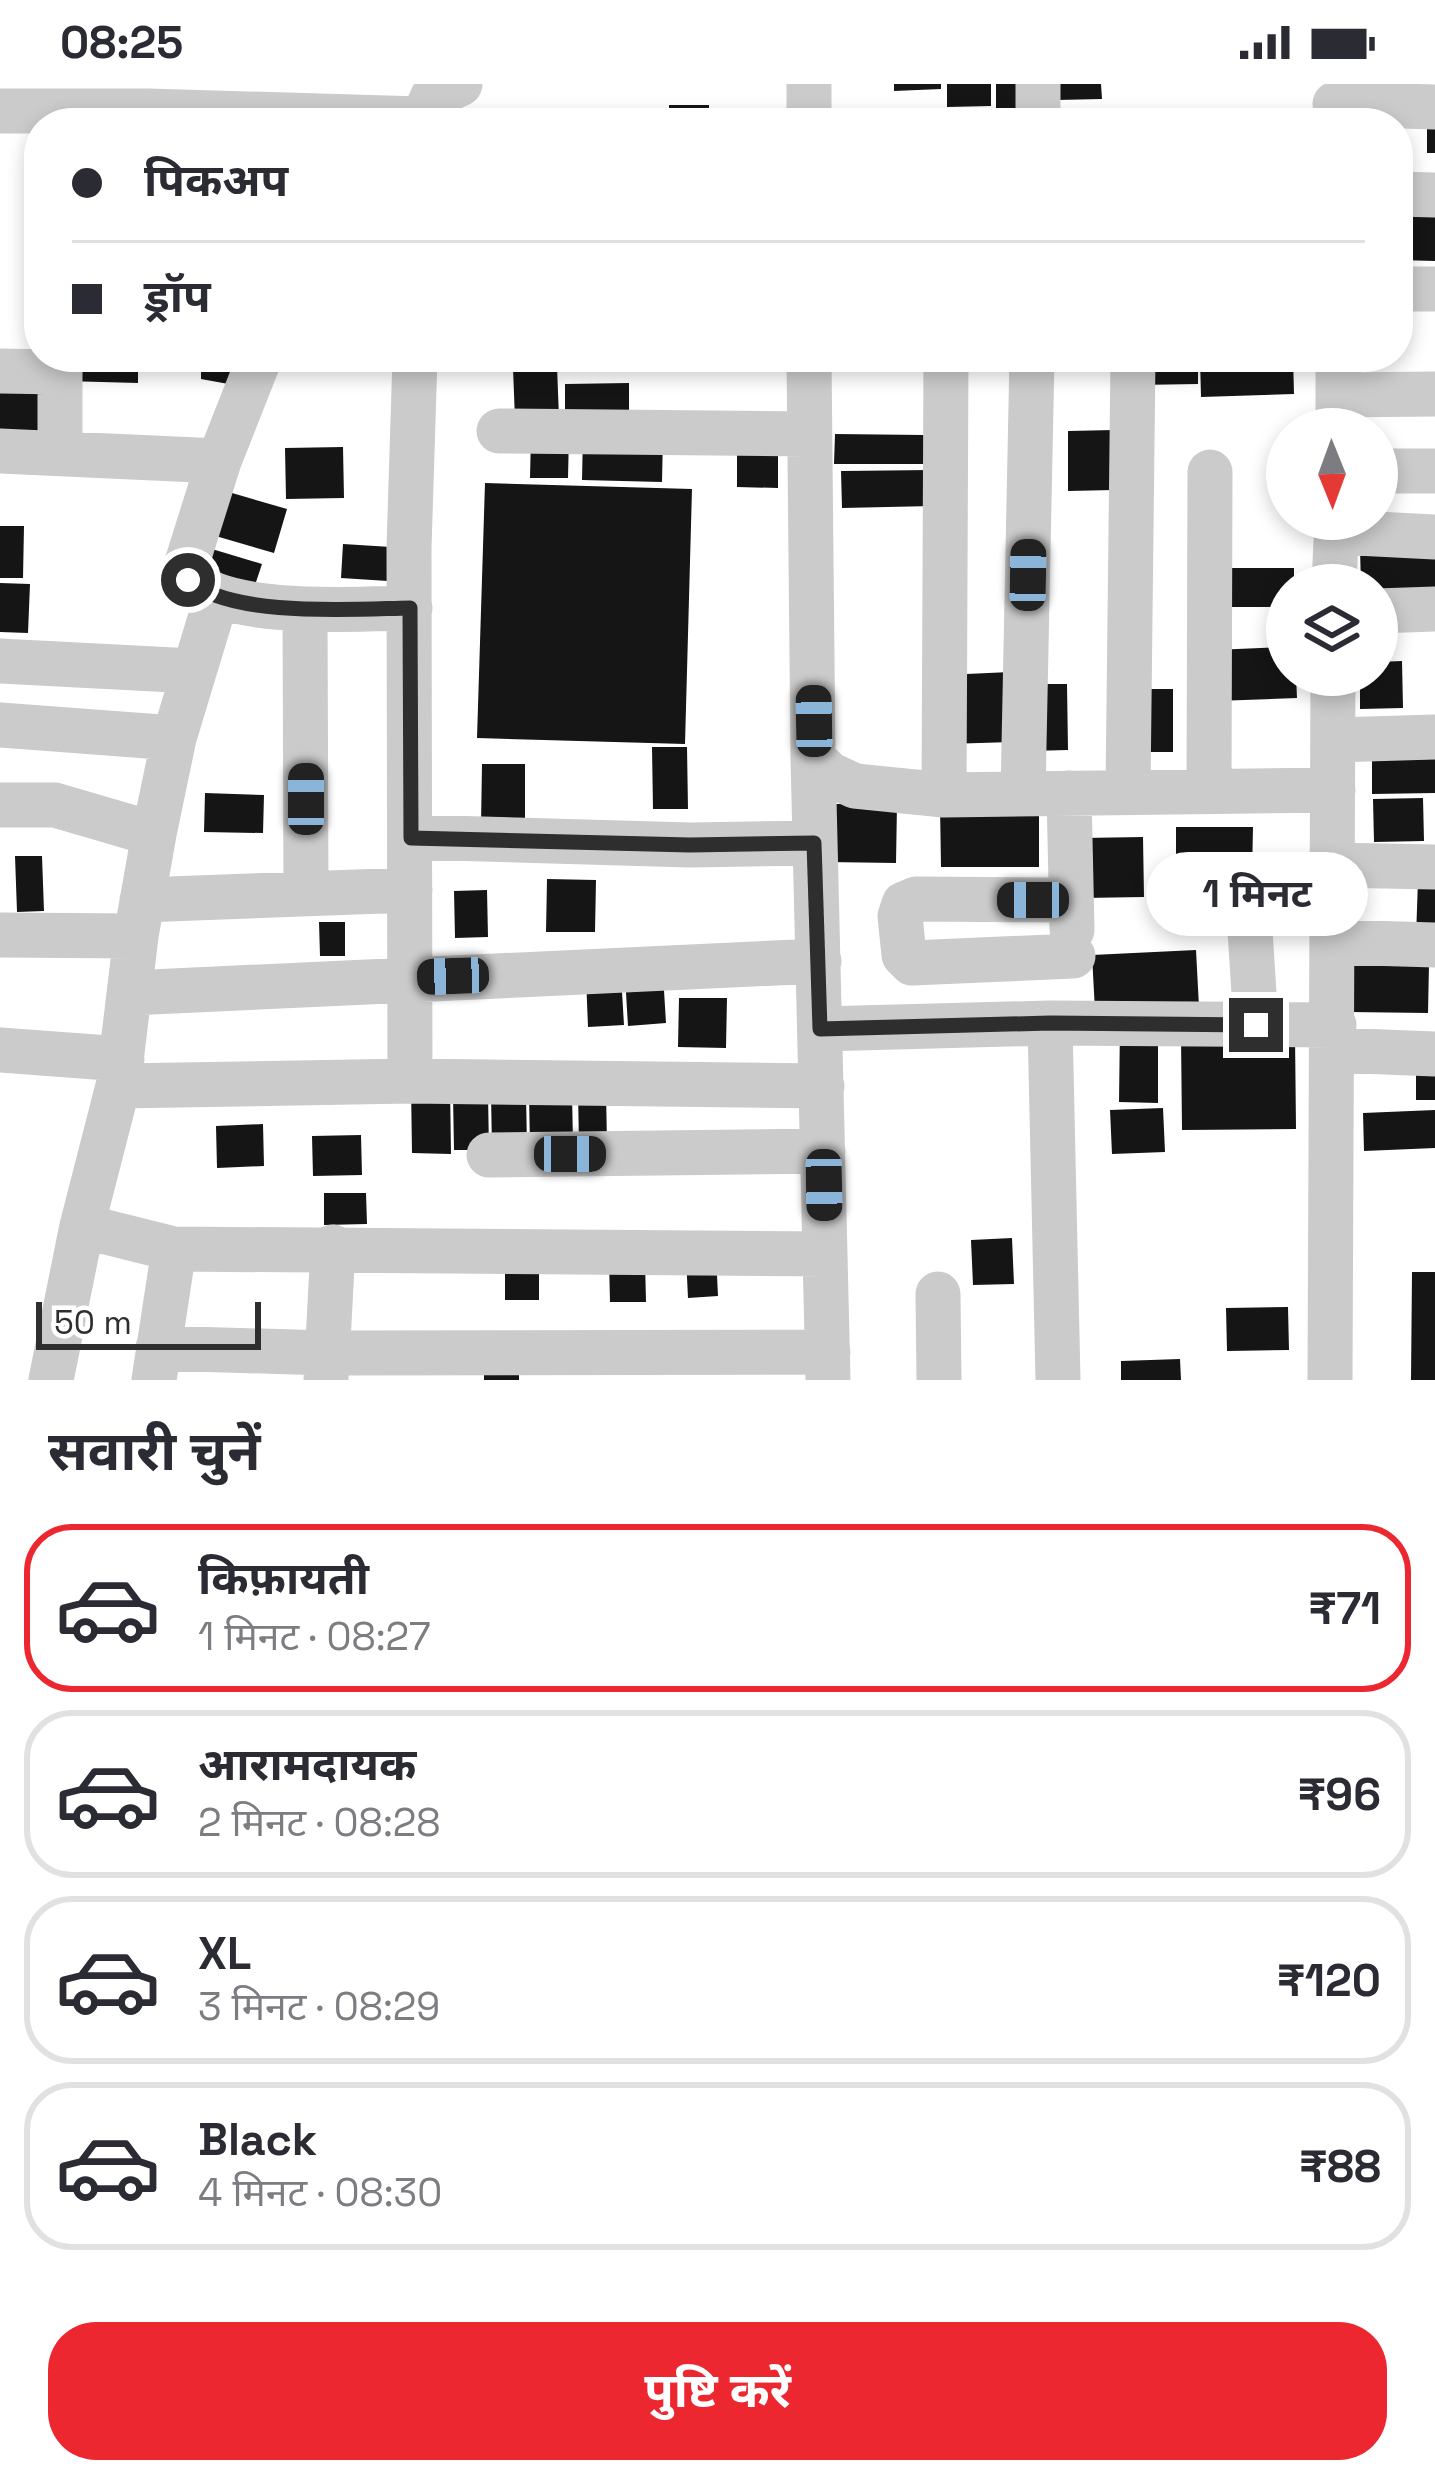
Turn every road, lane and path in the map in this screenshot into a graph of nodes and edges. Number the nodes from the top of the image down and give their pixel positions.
1 (460, 84) edge
2 (1335, 104) edge
3 (1435, 107) edge
4 (428, 108) edge
5 (60, 372) edge
6 (254, 372) edge
7 (415, 372) edge
8 (809, 372) edge
9 (946, 372) edge
10 (1032, 372) edge
11 (1132, 372) edge
12 (1338, 394) edge
13 (1435, 394) edge
14 (499, 431) dead end
15 (809, 434) junction
16 (0, 451) edge
17 (60, 454) junction
18 (219, 461) junction
19 (1398, 471) edge
20 (1435, 471) edge
21 (1210, 472) dead end
22 (1398, 533) edge
23 (1435, 537) edge
24 (217, 596) junction
25 (410, 608) junction
26 (1435, 609) edge
27 (304, 610) junction
28 (1398, 610) edge
29 (0, 661) edge
30 (193, 671) junction
31 (1333, 696) edge
32 (0, 725) edge
33 (1435, 736) edge
34 (174, 738) junction
35 (1334, 740) junction
36 (813, 758) junction
37 (1209, 790) junction
38 (1333, 790) junction
39 (1128, 791) junction
40 (1069, 793) junction
41 (1023, 794) junction
42 (944, 795) junction
43 (0, 806) edge
44 (154, 834) junction
45 (411, 838) junction
46 (814, 843) junction
47 (1330, 866) junction
48 (1435, 867) edge
49 (410, 890) junction
50 (306, 893) junction
51 (1248, 899) dead end
52 (1071, 900) junction
53 (139, 918) junction
54 (0, 935) edge
55 (1333, 942) junction
56 (1435, 945) edge
57 (1073, 956) junction
58 (819, 961) junction
59 (408, 978) junction
60 (130, 993) junction
61 (1062, 1023) junction
62 (1256, 1025) junction
63 (820, 1029) junction
64 (1334, 1038) junction
65 (0, 1050) edge
66 (1435, 1054) edge
67 (120, 1072) junction
68 (410, 1081) junction
69 (822, 1086) junction
70 (823, 1151) junction
71 (489, 1154) dead end
72 (82, 1226) junction
73 (333, 1247) junction
74 (174, 1249) junction
75 (825, 1254) junction
76 (938, 1294) dead end
77 (156, 1364) edge
78 (326, 1366) edge
79 (828, 1366) edge
80 (51, 1380) edge
81 (939, 1380) edge
82 (1058, 1380) edge
83 (1330, 1380) edge

1 - 4 street
2 - 3 street
5 - 17 street
6 - 18 street
7 - 25 street
8 - 15 street
9 - 42 street
10 - 41 street
11 - 39 street
12 - 13 street
14 - 15 street
15 - 36 street
16 - 17 street
17 - 18 street
18 - 24 street
19 - 20 street
21 - 37 street
22 - 23 street
24 - 27 street
24 - 30 street
25 - 27 street
25 - 45 street
26 - 28 street
27 - 50 street
29 - 30 street
30 - 34 street
31 - 35 street
32 - 34 street
33 - 35 street
34 - 44 street
35 - 38 street
36 - 42 street
36 - 46 street
37 - 38 street
37 - 39 street
38 - 47 street
39 - 40 street
40 - 41 street
40 - 52 street
41 - 42 street
43 - 44 street
44 - 53 street
45 - 46 street
45 - 49 street
46 - 58 street
47 - 48 street
47 - 55 street
49 - 50 street
49 - 59 street
50 - 53 street
51 - 62 street
52 - 57 street
52 - 57 street
53 - 54 street
53 - 60 street
55 - 56 street
55 - 64 street
57 - 61 street
58 - 59 street
58 - 63 street
59 - 60 street
59 - 68 street
60 - 67 street
61 - 62 street
61 - 63 street
61 - 82 street
62 - 64 street
63 - 69 street
64 - 66 street
64 - 83 street
65 - 67 street
67 - 68 street
67 - 72 street
68 - 69 street
69 - 70 street
70 - 71 street
70 - 75 street
72 - 74 street
72 - 80 street
73 - 74 street
73 - 75 street
73 - 78 street
74 - 77 street
75 - 79 street
76 - 81 street
77 - 78 street
78 - 79 street

